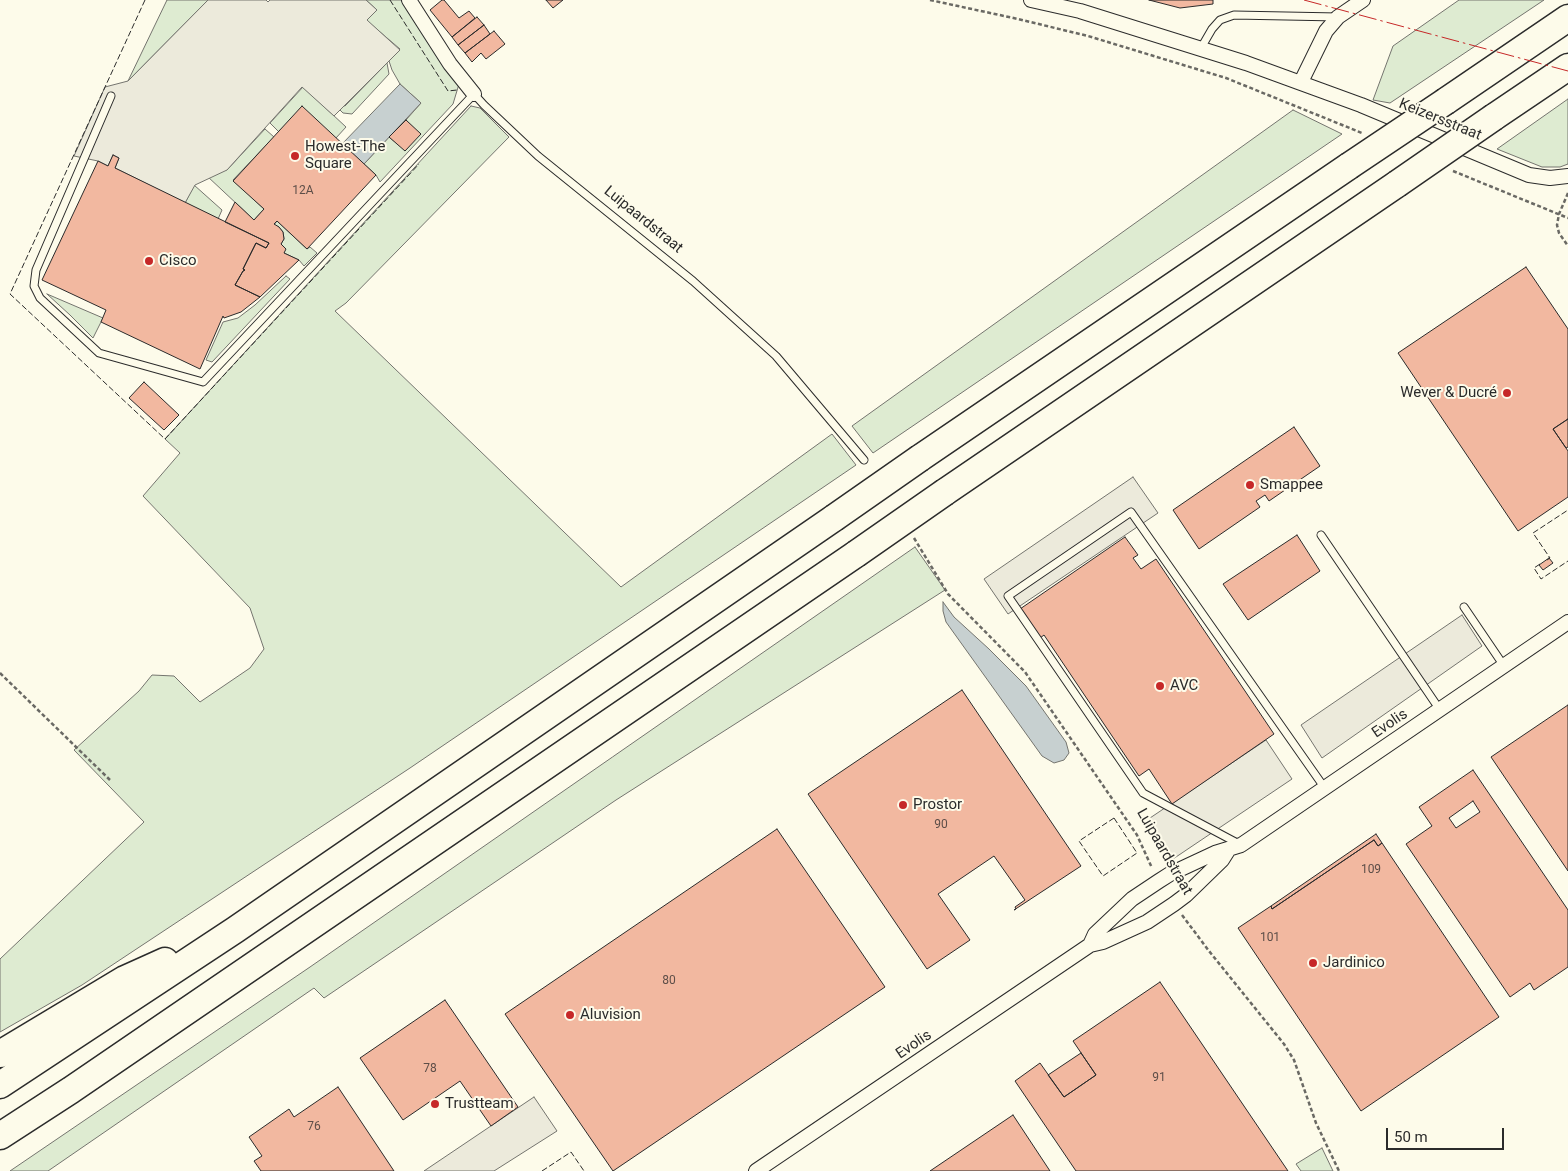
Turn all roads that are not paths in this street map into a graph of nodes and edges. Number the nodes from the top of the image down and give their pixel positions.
1 (410, 0) edge
2 (1031, 0) edge
3 (1363, 0) edge
4 (1338, 17) junction
5 (1568, 18) edge
6 (1201, 48) junction
7 (1568, 67) edge
8 (1301, 82) junction
9 (474, 94) junction
10 (111, 96) dead end
11 (1568, 176) edge
12 (864, 460) dead end
13 (1321, 535) dead end
14 (1464, 607) dead end
15 (1568, 622) edge
16 (1504, 666) junction
17 (1440, 710) junction
18 (1324, 787) junction
19 (1235, 847) junction
20 (235, 930) junction
21 (1090, 945) junction
22 (0, 1054) edge
23 (0, 1084) edge
24 (70, 1090) junction
25 (0, 1136) edge
26 (0, 1147) edge
27 (756, 1171) edge

1 - 9 street, Luipaardstraat
2 - 6 street, Keizersstraat
3 - 4 street
4 - 6 lane
4 - 8 street
5 - 20 highway, bridge
6 - 8 street, Keizersstraat
7 - 24 highway, bridge
8 - 11 street, Keizersstraat
9 - 10 lane
9 - 12 lane, Luipaardstraat
13 - 17 lane
14 - 16 lane
15 - 16 street, Evolis
16 - 17 street, Evolis
17 - 18 street, Evolis
18 - 19 street, Evolis
18 - 19 lane
19 - 21 street, Evolis
19 - 21 street, Evolis
20 - 22 highway
20 - 23 highway
21 - 27 street, Evolis
24 - 25 highway
24 - 26 highway

